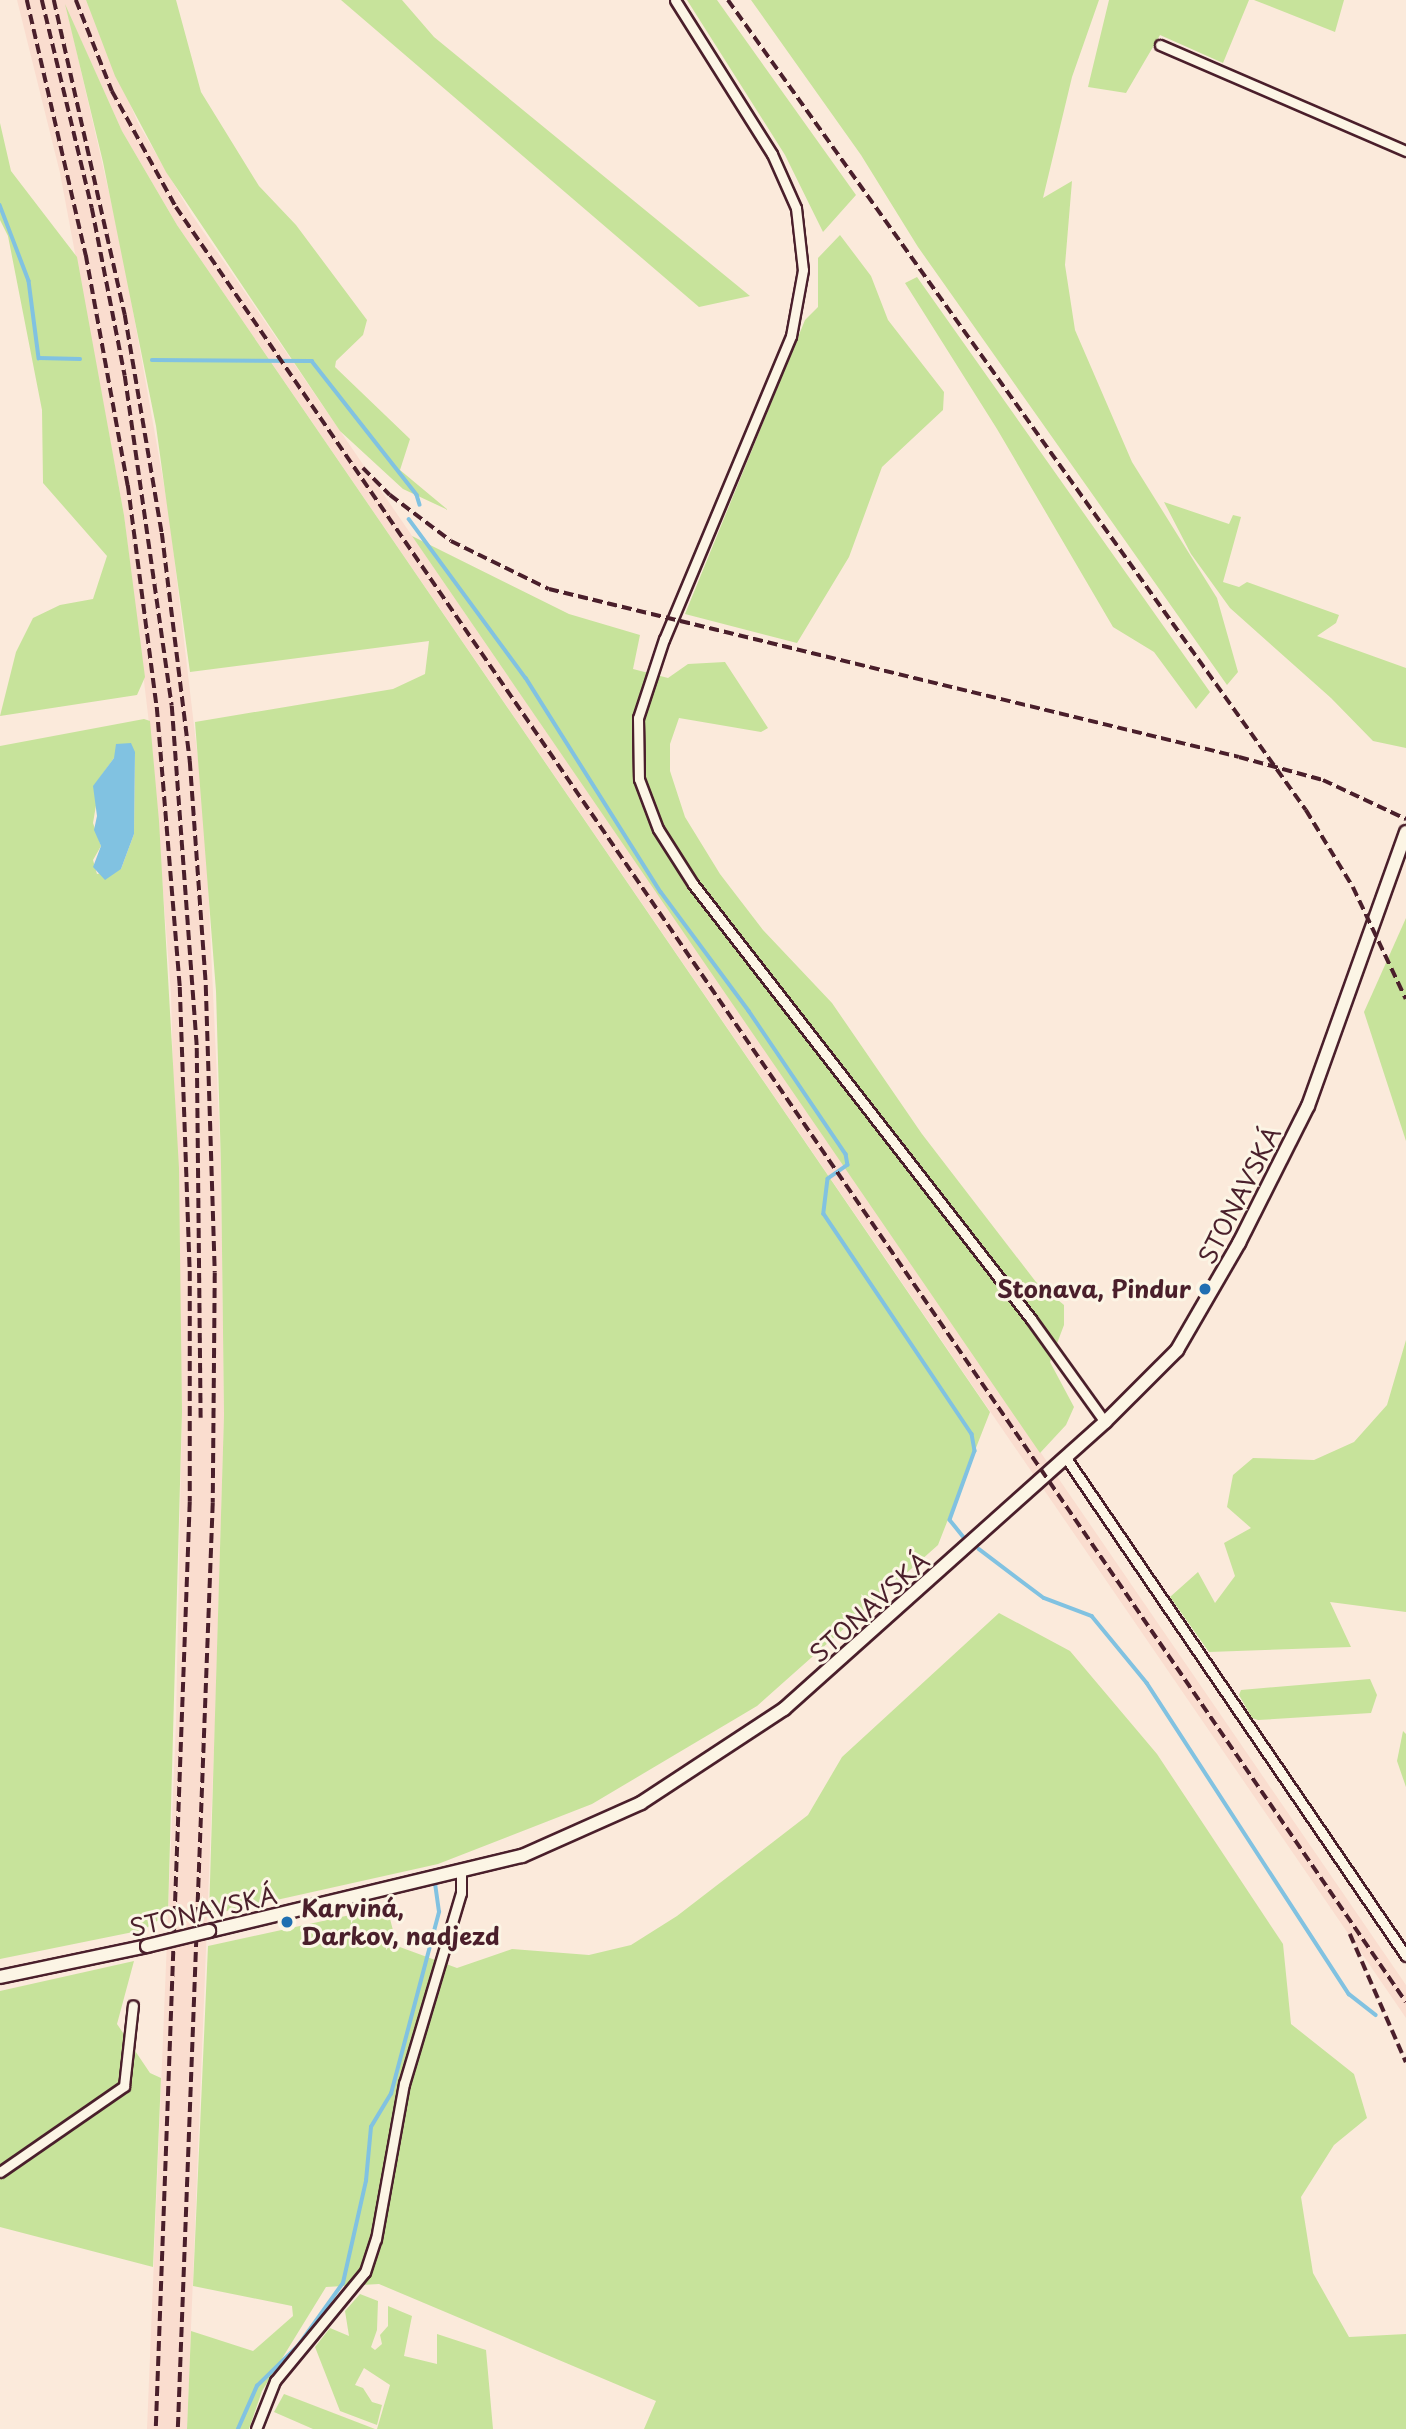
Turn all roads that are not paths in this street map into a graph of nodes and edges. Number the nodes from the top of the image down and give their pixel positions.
1 (675, 0) edge
2 (1160, 44) dead end
3 (1406, 151) edge
4 (1406, 832) edge
5 (1105, 1422) junction
6 (1066, 1458) junction
7 (461, 1870) junction
8 (1406, 1956) edge
9 (0, 1977) edge
10 (133, 2005) dead end
11 (0, 2172) edge
12 (256, 2429) edge

1 - 5 street
2 - 3 street
4 - 5 street, STONAVSKÁ
5 - 6 street, STONAVSKÁ
6 - 7 street, STONAVSKÁ
6 - 8 street
7 - 9 street, STONAVSKÁ, bridge
7 - 12 street
10 - 11 street

